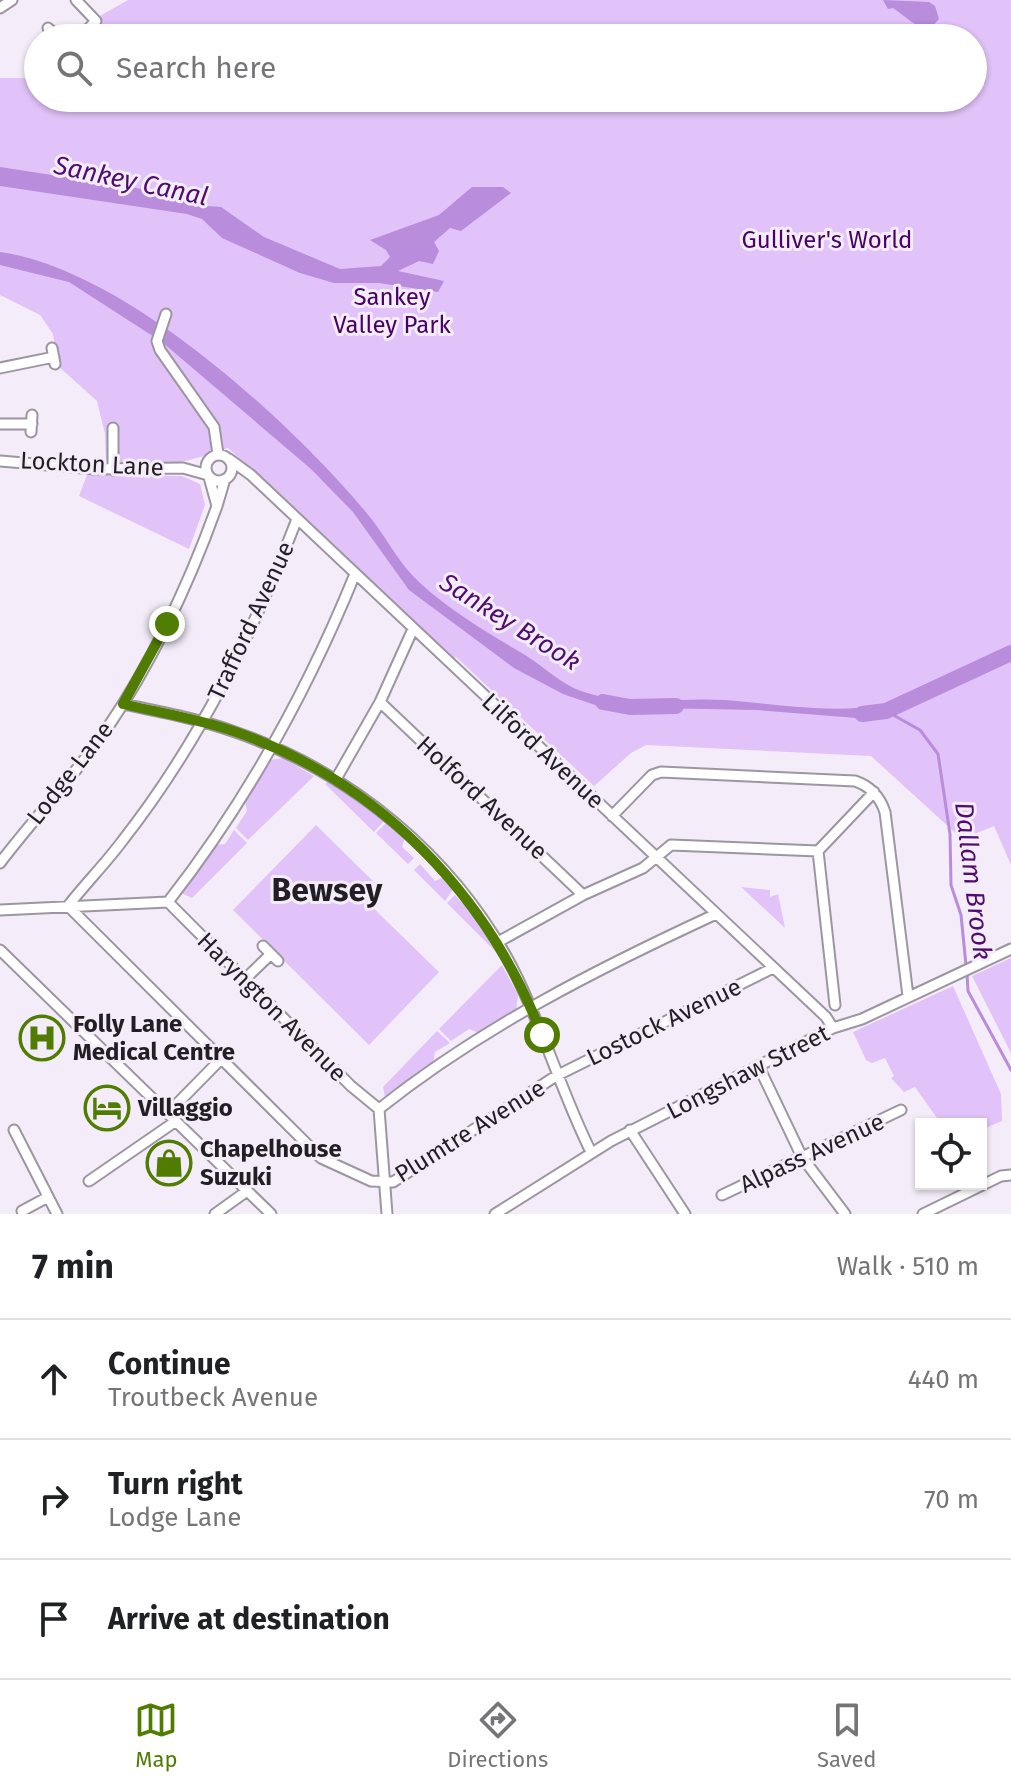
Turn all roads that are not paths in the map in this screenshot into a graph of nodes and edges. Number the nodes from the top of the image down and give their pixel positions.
1 (12, 0) edge
2 (76, 0) edge
3 (0, 8) edge
4 (93, 24) edge
5 (166, 314) dead end
6 (53, 356) dead end
7 (0, 368) edge
8 (0, 424) edge
9 (32, 424) dead end
10 (99, 436) dead end
11 (213, 457) junction
12 (229, 459) junction
13 (0, 461) edge
14 (183, 468) junction
15 (113, 470) junction
16 (251, 475) junction
17 (208, 476) junction
18 (227, 478) junction
19 (217, 506) junction
20 (297, 519) junction
21 (355, 574) junction
22 (413, 629) junction
23 (380, 702) junction
24 (123, 704) junction
25 (202, 722) junction
26 (274, 747) junction
27 (336, 779) junction
28 (874, 792) junction
29 (612, 816) junction
30 (818, 851) junction
31 (655, 857) junction
32 (0, 863) edge
33 (583, 895) junction
34 (168, 902) junction
35 (68, 906) junction
36 (0, 910) edge
37 (716, 914) junction
38 (498, 942) junction
39 (263, 946) dead end
40 (1011, 949) edge
41 (0, 950) edge
42 (773, 968) junction
43 (244, 980) junction
44 (908, 996) junction
45 (835, 1005) dead end
46 (530, 1006) junction
47 (833, 1028) junction
48 (221, 1059) junction
49 (759, 1067) junction
50 (556, 1076) junction
51 (379, 1109) junction
52 (901, 1110) dead end
53 (168, 1113) junction
54 (176, 1121) junction
55 (14, 1130) dead end
56 (630, 1130) junction
57 (591, 1152) junction
58 (802, 1157) junction
59 (1011, 1175) edge
60 (89, 1181) dead end
61 (384, 1183) junction
62 (247, 1191) junction
63 (722, 1195) dead end
64 (48, 1197) junction
65 (22, 1211) dead end
66 (57, 1214) edge
67 (215, 1214) edge
68 (271, 1214) edge
69 (387, 1214) edge
70 (495, 1214) edge
71 (685, 1214) edge
72 (845, 1214) edge
73 (923, 1214) edge

1 - 3 street
2 - 4 street
5 - 11 street
6 - 7 street
8 - 9 street
10 - 15 street
11 - 12 street, Lilford Avenue
11 - 14 street, Lockton Lane
11 - 17 street
12 - 16 street, Lilford Avenue
12 - 18 street, Lodge Lane
13 - 15 street, Lockton Lane
14 - 15 street, Lockton Lane
14 - 17 street, Lockton Lane
16 - 18 street
16 - 20 street, Lilford Avenue
17 - 18 street, Lockton Lane
17 - 19 street
18 - 19 street, Lodge Lane
19 - 24 street, Lodge Lane
20 - 21 street, Lilford Avenue
20 - 25 street, Trafford Avenue
21 - 22 street, Lilford Avenue
21 - 26 street
22 - 23 street
22 - 29 street, Lilford Avenue
23 - 27 street
23 - 33 street, Holford Avenue
24 - 25 street
24 - 32 street, Lodge Lane
25 - 26 street
25 - 35 street, Trafford Avenue
26 - 27 street
26 - 34 street
27 - 38 street
28 - 29 street
28 - 30 street
28 - 44 street
29 - 31 street, Lilford Avenue
30 - 31 street
30 - 45 street
31 - 33 street
31 - 37 street, Lilford Avenue
33 - 38 street
34 - 35 street
34 - 43 street, Haryngton Avenue
35 - 36 street
35 - 48 street
37 - 42 street, Lilford Avenue
37 - 46 street
38 - 46 street
39 - 43 street
40 - 44 street, Longshaw Street
41 - 53 street
42 - 47 street, Lilford Avenue
42 - 50 street, Lostock Avenue
43 - 51 street, Haryngton Avenue
44 - 47 street, Longshaw Street
46 - 50 street
46 - 51 street
47 - 49 street, Longshaw Street
48 - 53 street
48 - 61 street
49 - 56 street, Longshaw Street
49 - 58 street
50 - 57 street
50 - 61 street, Plumtre Avenue
51 - 61 street
52 - 58 street, Alpass Avenue
53 - 54 street
54 - 60 street
54 - 62 street
55 - 64 street
56 - 57 street, Longshaw Street
56 - 71 street
57 - 70 street, Longshaw Street
58 - 63 street, Alpass Avenue
58 - 72 street
59 - 73 street
61 - 69 street
62 - 67 street
62 - 68 street
64 - 65 street
64 - 66 street

